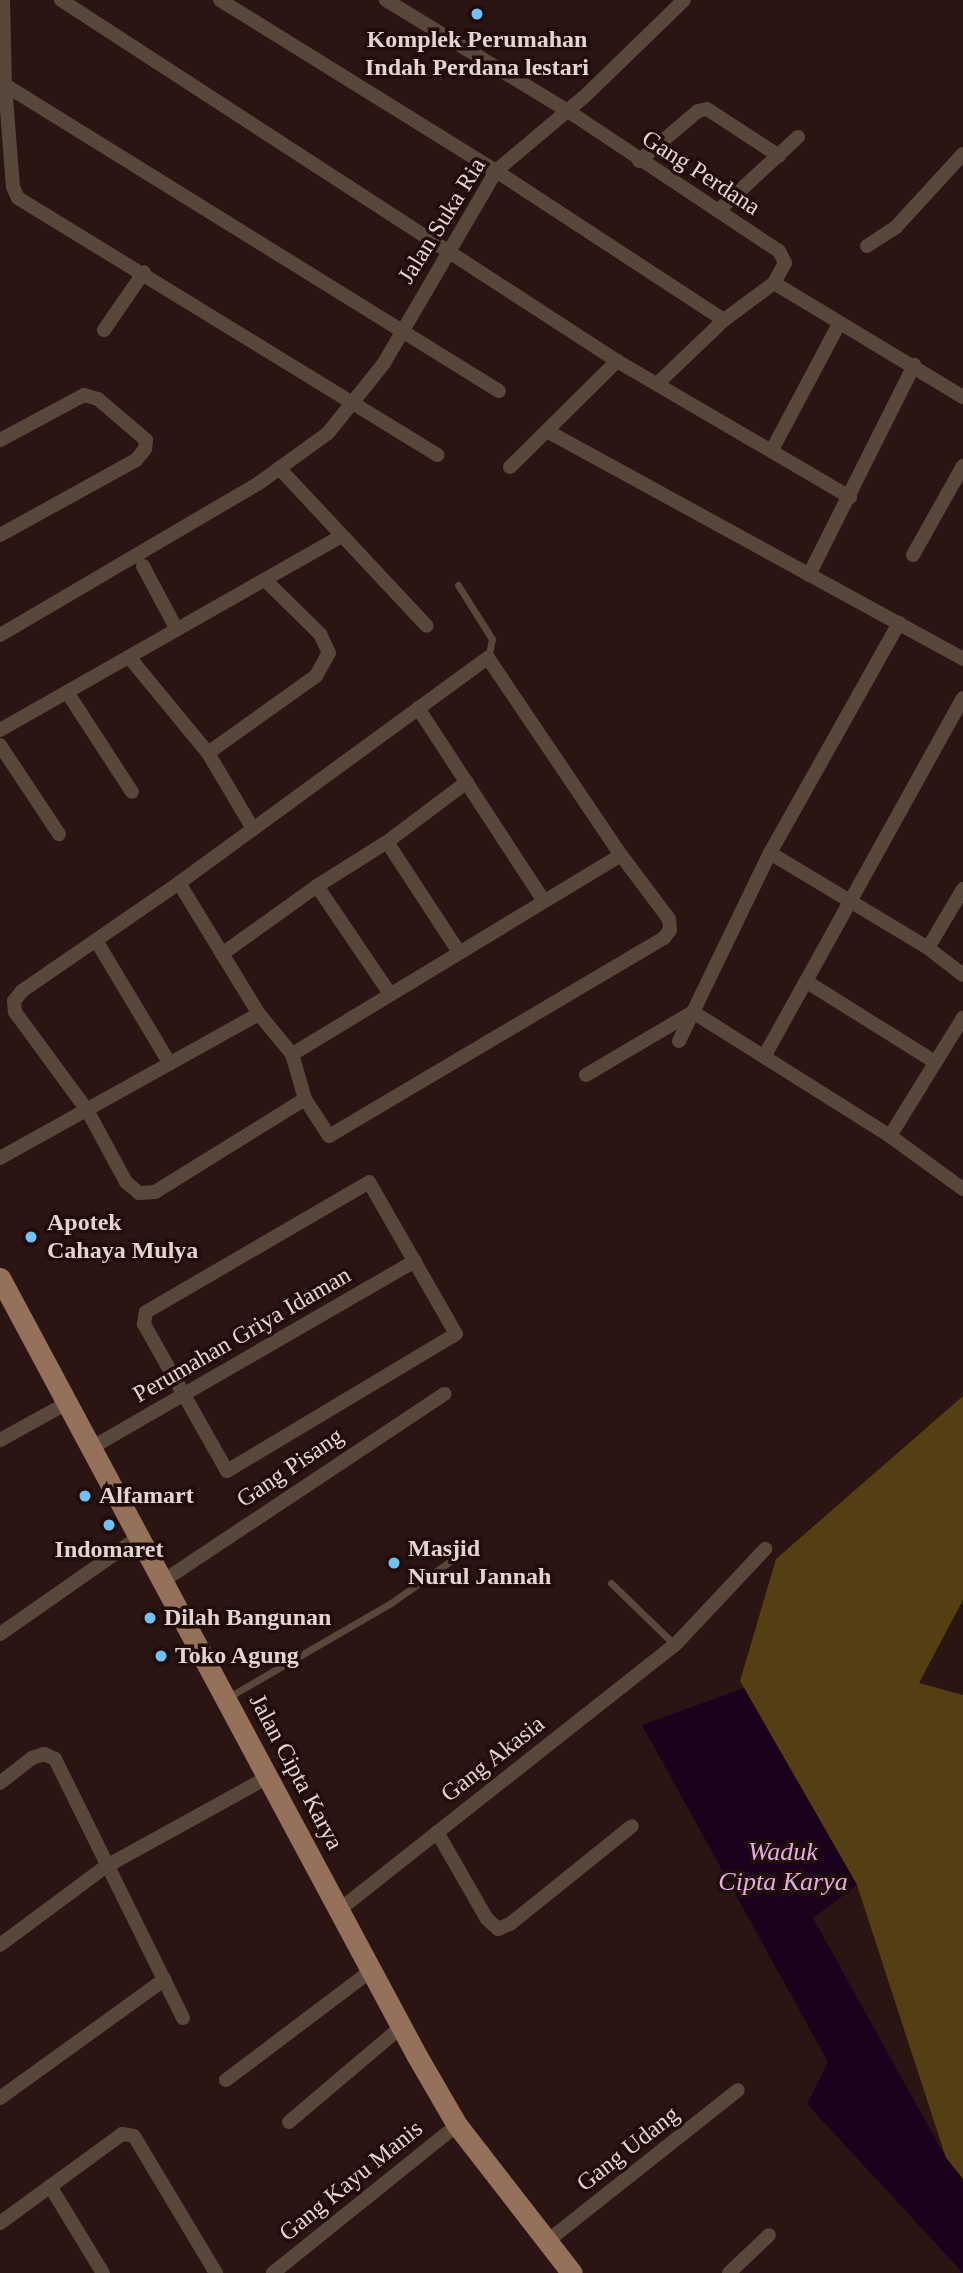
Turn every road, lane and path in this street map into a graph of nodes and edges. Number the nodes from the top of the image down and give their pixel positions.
1 (3, 0) edge
2 (61, 0) edge
3 (220, 0) edge
4 (386, 0) edge
5 (684, 0) edge
6 (5, 85) junction
7 (568, 111) junction
8 (797, 137) dead end
9 (963, 154) edge
10 (779, 156) junction
11 (639, 161) junction
12 (496, 171) junction
13 (718, 211) junction
14 (867, 246) dead end
15 (449, 253) junction
16 (144, 272) junction
17 (774, 283) junction
18 (724, 320) junction
19 (839, 324) junction
20 (104, 330) dead end
21 (401, 330) junction
22 (617, 361) junction
23 (914, 365) junction
24 (657, 384) junction
25 (499, 391) dead end
26 (963, 397) edge
27 (354, 402) junction
28 (547, 431) junction
29 (0, 440) edge
30 (772, 450) junction
31 (438, 455) dead end
32 (963, 466) edge
33 (280, 467) junction
34 (510, 467) dead end
35 (850, 497) junction
36 (0, 535) edge
37 (342, 536) junction
38 (913, 555) dead end
39 (143, 566) dead end
40 (809, 575) junction
41 (265, 580) junction
42 (458, 585) dead end
43 (899, 623) junction
44 (427, 626) dead end
45 (177, 630) junction
46 (0, 635) edge
47 (129, 657) junction
48 (488, 658) junction
49 (963, 659) edge
50 (67, 692) junction
51 (963, 698) edge
52 (418, 708) junction
53 (0, 730) edge
54 (0, 745) edge
55 (208, 753) junction
56 (467, 782) junction
57 (132, 792) dead end
58 (252, 827) junction
59 (60, 834) dead end
60 (387, 842) junction
61 (770, 853) junction
62 (621, 855) junction
63 (180, 883) junction
64 (317, 886) junction
65 (963, 888) edge
66 (544, 901) junction
67 (851, 902) junction
68 (97, 942) junction
69 (928, 948) junction
70 (459, 953) junction
71 (222, 954) junction
72 (963, 975) edge
73 (807, 982) junction
74 (390, 994) junction
75 (693, 1012) junction
76 (258, 1014) junction
77 (963, 1018) edge
78 (679, 1041) dead end
79 (292, 1054) junction
80 (765, 1055) junction
81 (936, 1062) junction
82 (170, 1064) junction
83 (586, 1075) dead end
84 (305, 1099) junction
85 (87, 1110) junction
86 (890, 1136) junction
87 (0, 1158) edge
88 (962, 1187) edge
89 (415, 1261) junction
90 (1, 1281) edge
91 (186, 1392) junction
92 (444, 1394) dead end
93 (67, 1403) junction
94 (0, 1440) edge
95 (91, 1448) junction
96 (139, 1537) junction
97 (765, 1549) dead end
98 (459, 1555) dead end
99 (163, 1581) junction
100 (611, 1583) dead end
101 (0, 1634) edge
102 (675, 1645) junction
103 (227, 1698) junction
104 (268, 1777) junction
105 (0, 1783) edge
106 (632, 1826) dead end
107 (437, 1832) junction
108 (105, 1867) junction
109 (339, 1910) junction
110 (0, 1945) edge
111 (372, 1970) junction
112 (165, 1979) junction
113 (183, 2018) dead end
114 (401, 2026) junction
115 (226, 2080) dead end
116 (738, 2090) dead end
117 (0, 2098) edge
118 (289, 2122) dead end
119 (457, 2125) junction
120 (50, 2186) junction
121 (0, 2223) edge
122 (769, 2235) dead end
123 (545, 2243) junction
124 (281, 2271) edge
125 (103, 2273) edge
126 (216, 2273) edge
127 (572, 2273) edge
128 (729, 2273) edge

1 - 6 street
2 - 15 street
3 - 12 street
4 - 7 street, Gang Perdana
5 - 7 street, Jalan Suka Ria
6 - 16 street
6 - 21 street
7 - 11 street, Gang Perdana
7 - 12 street, Jalan Suka Ria
8 - 10 street
9 - 14 street
10 - 11 street
10 - 13 street
11 - 13 street, Gang Perdana
12 - 15 street, Jalan Suka Ria
12 - 18 street
13 - 17 street, Gang Perdana
15 - 21 street, Jalan Suka Ria
15 - 22 street
16 - 20 street
16 - 27 street
17 - 18 street
17 - 19 street
18 - 24 street
19 - 23 street
19 - 30 street
21 - 25 street
21 - 27 street, Jalan Suka Ria
22 - 24 street
22 - 28 street
23 - 26 street
23 - 35 street
24 - 30 street
27 - 31 street
27 - 33 street, Jalan Suka Ria
28 - 34 street
28 - 40 street
29 - 36 street
30 - 35 street
32 - 38 street
33 - 37 street
33 - 46 street
35 - 40 street
37 - 41 street
37 - 44 street
39 - 45 street
40 - 43 street
41 - 45 street
41 - 55 street
42 - 48 lane
43 - 49 street
43 - 61 street
45 - 47 street
47 - 50 street
47 - 55 street
48 - 52 street
48 - 62 street
50 - 53 street
50 - 57 street
51 - 67 street
52 - 56 street
52 - 58 street
54 - 59 street
55 - 58 street
56 - 60 street
56 - 66 street
58 - 63 street
60 - 64 street
60 - 70 street
61 - 67 street
61 - 75 street
62 - 66 street
62 - 84 street
63 - 68 street
63 - 71 street
64 - 71 street
64 - 74 street
65 - 69 street
66 - 70 street
67 - 69 street
67 - 73 street
68 - 82 street
68 - 85 street
69 - 72 street
70 - 74 street
71 - 76 street
73 - 80 street
73 - 81 street
74 - 79 street
75 - 78 street
75 - 80 street
75 - 83 street
76 - 79 street
76 - 82 street
77 - 81 street
79 - 84 street
80 - 86 street
81 - 86 street
82 - 85 street
84 - 85 street
85 - 87 street
86 - 88 street
89 - 91 street, Perumahan Griya Idaman
89 - 91 street
89 - 91 street
90 - 93 main road, Jalan Cipta Karya
91 - 95 street, Perumahan Griya Idaman
92 - 99 street, Gang Pisang
93 - 94 street
93 - 95 main road, Jalan Cipta Karya
95 - 96 main road, Jalan Cipta Karya
96 - 99 main road, Jalan Cipta Karya
96 - 101 street
97 - 102 street, Gang Akasia
98 - 103 lane
99 - 103 main road, Jalan Cipta Karya
100 - 102 lane
102 - 107 street, Gang Akasia
103 - 104 main road, Jalan Cipta Karya
104 - 108 street
104 - 109 main road, Jalan Cipta Karya
105 - 108 street
106 - 107 street
107 - 109 street, Gang Akasia
108 - 110 street
108 - 112 street
109 - 111 main road, Jalan Cipta Karya
111 - 114 main road, Jalan Cipta Karya
111 - 115 street
112 - 113 street
112 - 117 street
114 - 118 street
114 - 119 main road, Jalan Cipta Karya
116 - 123 street, Gang Udang
119 - 123 main road, Jalan Cipta Karya
119 - 124 street, Gang Kayu Manis
120 - 121 street
120 - 125 street
120 - 126 street
122 - 128 street
123 - 127 main road, Jalan Cipta Karya

